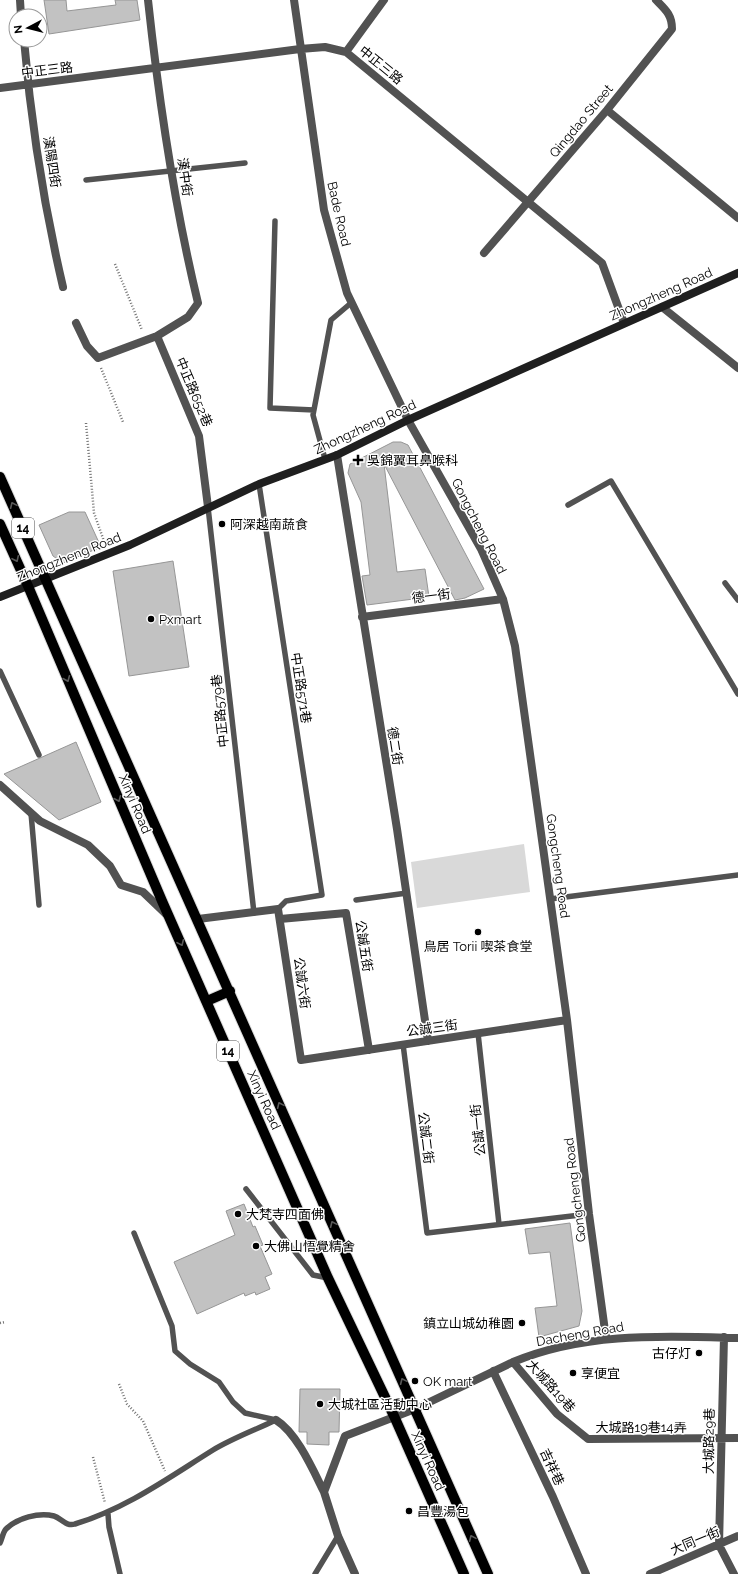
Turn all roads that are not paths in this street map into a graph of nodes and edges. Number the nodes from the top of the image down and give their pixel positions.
1 (148, 0) edge
2 (294, 0) edge
3 (384, 0) edge
4 (656, 0) edge
5 (25, 48) edge
6 (300, 49) junction
7 (346, 52) junction
8 (156, 68) junction
9 (28, 84) junction
10 (0, 88) edge
11 (607, 110) junction
12 (245, 163) dead end
13 (172, 171) junction
14 (86, 180) dead end
15 (529, 201) junction
16 (738, 218) edge
17 (275, 221) dead end
18 (484, 253) dead end
19 (738, 273) edge
20 (63, 287) dead end
21 (352, 303) junction
22 (662, 307) junction
23 (76, 322) dead end
24 (624, 323) junction
25 (157, 336) junction
26 (738, 368) edge
27 (314, 410) junction
28 (408, 420) junction
29 (337, 455) junction
30 (325, 459) junction
31 (0, 477) edge
32 (260, 484) junction
33 (568, 505) dead end
34 (208, 507) junction
35 (0, 524) edge
36 (46, 579) junction
37 (725, 583) dead end
38 (28, 586) junction
39 (0, 597) edge
40 (503, 599) junction
41 (738, 600) edge
42 (362, 616) junction
43 (0, 671) edge
44 (738, 694) edge
45 (40, 755) dead end
46 (0, 785) edge
47 (31, 813) junction
48 (738, 875) edge
49 (407, 893) junction
50 (550, 899) junction
51 (356, 900) dead end
52 (39, 905) dead end
53 (278, 909) junction
54 (254, 913) junction
55 (170, 918) junction
56 (198, 919) junction
57 (280, 920) junction
58 (230, 991) junction
59 (207, 1001) junction
60 (567, 1020) junction
61 (478, 1033) junction
62 (428, 1041) junction
63 (403, 1044) junction
64 (368, 1050) junction
65 (301, 1060) joint
66 (246, 1189) dead end
67 (589, 1214) junction
68 (500, 1224) junction
69 (134, 1233) dead end
70 (328, 1278) junction
71 (724, 1337) junction
72 (606, 1338) junction
73 (738, 1338) edge
74 (513, 1362) junction
75 (493, 1371) junction
76 (415, 1409) junction
77 (394, 1416) junction
78 (276, 1420) junction
79 (572, 1426) joint
80 (721, 1438) junction
81 (738, 1438) edge
82 (324, 1492) junction
83 (108, 1514) junction
84 (338, 1536) junction
85 (738, 1536) edge
86 (0, 1543) edge
87 (719, 1544) junction
88 (120, 1574) edge
89 (315, 1574) edge
90 (354, 1574) edge
91 (464, 1574) edge
92 (488, 1574) edge
93 (586, 1574) edge
94 (650, 1574) edge
95 (734, 1574) edge

1 - 8 street, 漢中街
2 - 6 street, Bade Road
3 - 7 street
4 - 11 street, Qingdao Street
5 - 9 street, 漢陽四街
6 - 7 street, 中正三路
6 - 8 street, 中正三路
6 - 21 street, Bade Road
7 - 15 street, 中正三路
8 - 9 street, 中正三路
8 - 13 street, 漢中街
9 - 10 street, 中正三路
9 - 20 street, 漢陽四街
11 - 15 street, Qingdao Street
11 - 16 street
12 - 13 lane
13 - 14 lane
13 - 25 street, 漢中街
15 - 18 street, Qingdao Street
15 - 24 street, 中正三路
17 - 27 lane
19 - 22 street, Zhongzheng Road
21 - 27 lane
21 - 28 street, Bade Road
22 - 24 street, Zhongzheng Road
22 - 26 street
23 - 25 street
24 - 28 street, Zhongzheng Road
25 - 34 street, 中正路652巷
27 - 30 lane
28 - 29 street, Zhongzheng Road
28 - 40 street, Gongcheng Road
29 - 30 street, Zhongzheng Road
29 - 42 street, 德二街
30 - 32 street, Zhongzheng Road
36 -> 31 main road, 14
32 - 34 street, Zhongzheng Road
32 - 53 lane, 中正路571巷
33 - 44 lane
34 - 36 street, Zhongzheng Road
34 - 54 lane, 中正路579巷
35 -> 38 main road, Xinyi Road / 14
36 - 38 street, Zhongzheng Road
36 - 56 main road, Xinyi Road / 14
37 - 41 lane
38 - 39 street, Zhongzheng Road
38 -> 55 main road, Xinyi Road / 14
40 - 42 street, 德一街
40 - 50 street, Gongcheng Road
42 - 49 street, 德二街
43 - 45 lane
46 - 47 street
47 - 52 lane
47 - 55 street
48 - 50 lane
49 - 51 lane
49 - 62 street, 德二街
50 - 60 street, Gongcheng Road
53 - 54 street
53 - 57 street, 公誠六街
54 - 56 street
55 -> 59 main road, Xinyi Road / 14
56 - 58 main road, Xinyi Road / 14
57 - 64 street, 公誠五街
57 - 65 street, 公誠六街
58 - 59 main road
76 -> 58 main road, Xinyi Road / 14
59 - 70 main road, Xinyi Road / 14
60 - 61 street, 公誠三街
60 - 67 street, Gongcheng Road
61 - 62 street, 公誠三街
61 - 68 lane, 公誠一街
62 - 63 street, 公誠三街
63 - 64 street, 公誠三街
63 - 68 lane, 公誠二街
64 - 65 street, 公誠三街
66 - 70 lane
67 - 68 lane
67 - 72 street, Gongcheng Road
69 - 78 lane
70 - 77 main road, Xinyi Road / 14
71 - 72 street, Dacheng Road
71 - 73 street, Dacheng Road
71 - 80 street, 大城路29巷
72 - 74 street, Dacheng Road
74 - 75 street, Dacheng Road
74 - 79 street, 大城路19巷
75 - 76 street, Dacheng Road
75 - 93 street, 吉祥巷
76 - 77 street, Dacheng Road
92 -> 76 main road, Xinyi Road / 14
77 - 82 street, Dacheng Road
77 - 91 main road, Xinyi Road / 14
78 - 82 street
78 - 83 lane
79 - 80 street, 大城路19巷14弄
80 - 81 street, 大城路19巷14弄
80 - 87 street, 大城路29巷
82 - 84 street
83 - 86 lane
83 - 88 lane
84 - 89 lane
84 - 90 street
85 - 87 street, 大同一街
87 - 94 street, 大同一街
87 - 95 street

